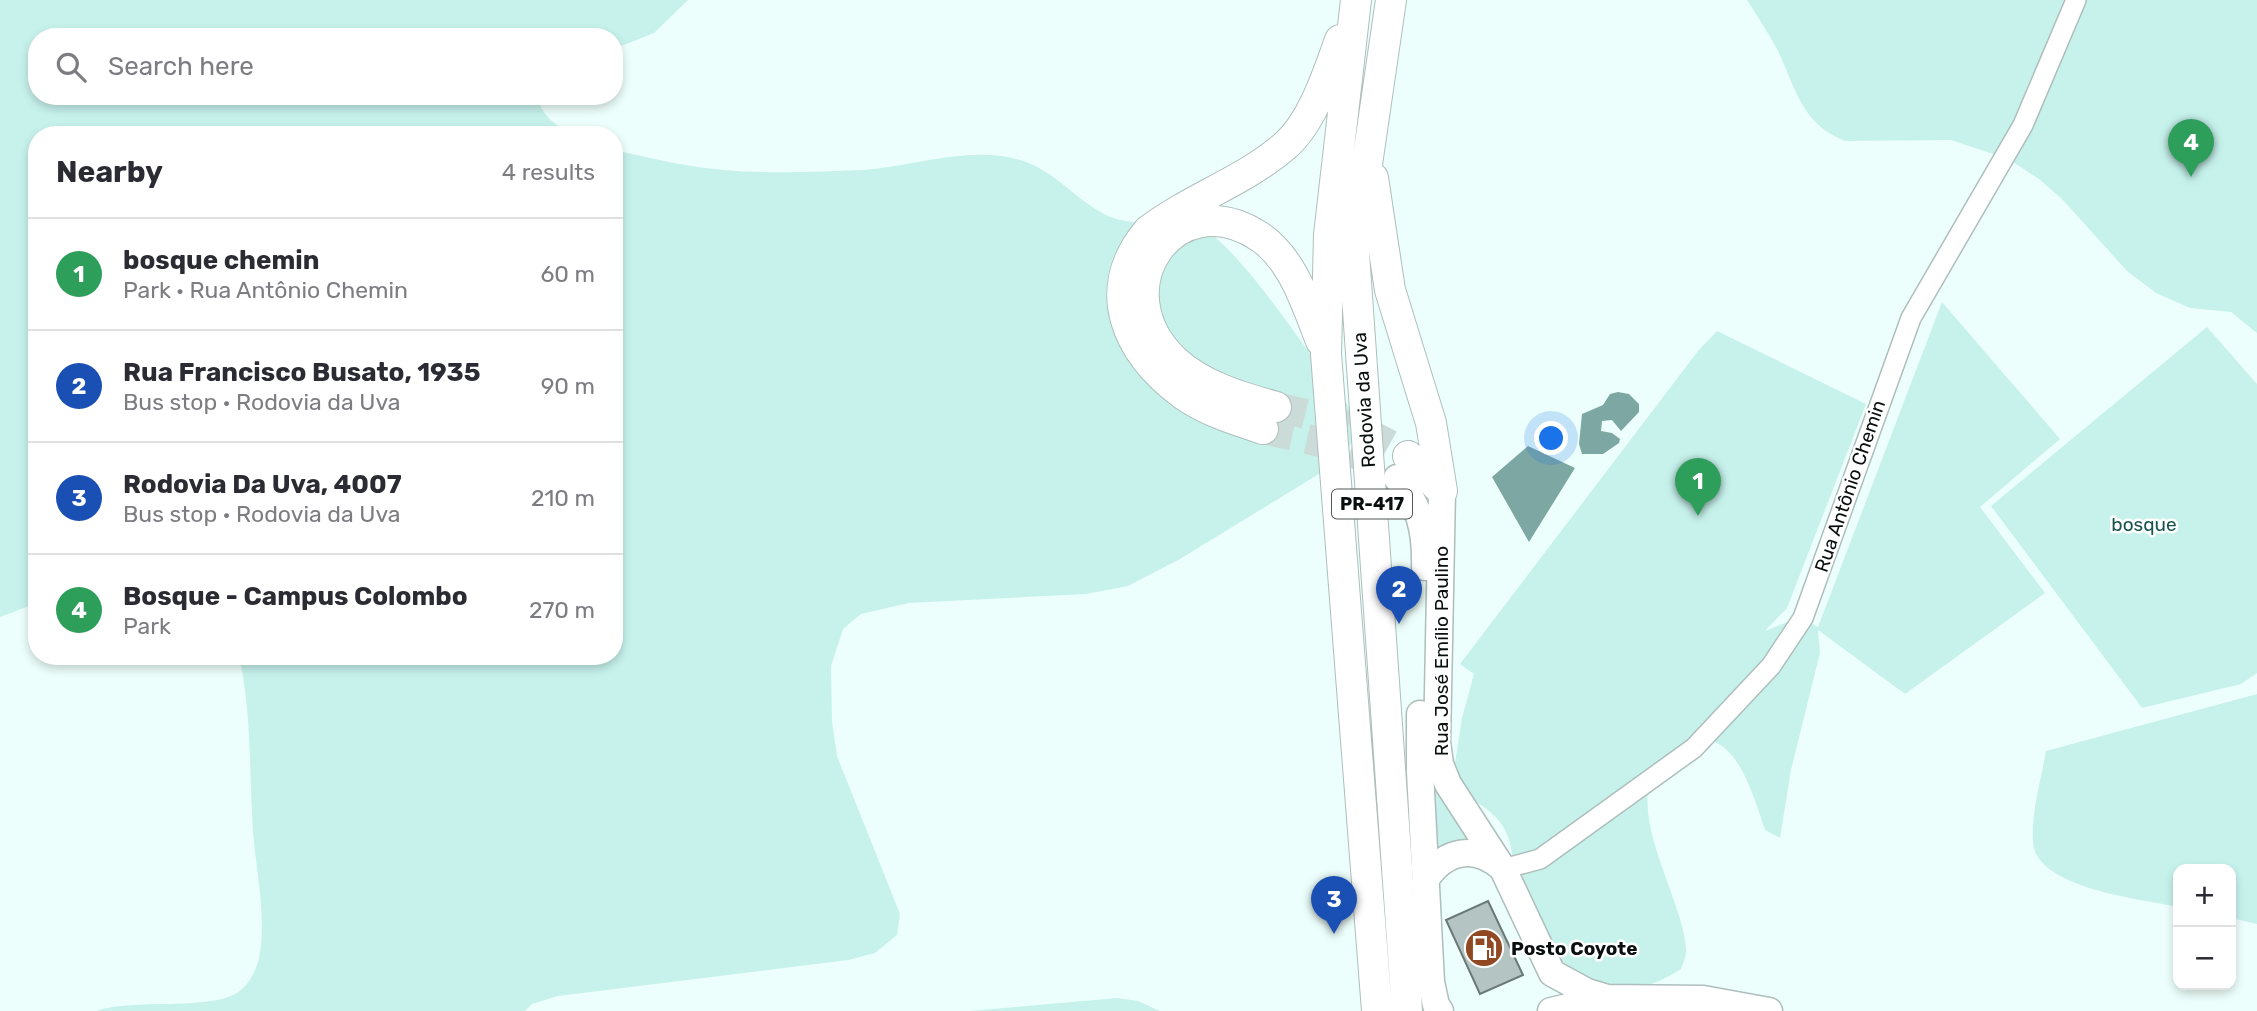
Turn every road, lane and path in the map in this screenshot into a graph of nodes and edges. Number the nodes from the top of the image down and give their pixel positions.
1 (1355, 0) edge
2 (1391, 0) edge
3 (2076, 0) edge
4 (1369, 153) junction
5 (1326, 354) junction
6 (1403, 467) joint
7 (1441, 491) junction
8 (1503, 869) junction
9 (1426, 879) junction
10 (1552, 973) junction
11 (1607, 998) junction
12 (1377, 1011) edge
13 (1407, 1011) edge
14 (1440, 1011) edge
15 (1535, 1011) edge
16 (1551, 1011) edge
17 (1769, 1011) edge

1 - 5 main road, Rodovia da Uva / PR-417
1 - 5 main road
2 - 4 main road, Rodovia da Uva / PR-417
3 - 8 street, Rua Antônio Chemin
4 - 7 main road
4 - 13 main road, Rodovia da Uva / PR-417
5 - 12 main road, Rodovia da Uva / PR-417
6 - 7 main road
6 - 9 street, Rua José Emílio Paulino
7 - 8 street, Rua José Emílio Paulino
8 - 9 street
8 - 10 street, Rua José Emílio Paulino
9 - 14 street, Rua José Emílio Paulino
10 - 11 street
10 - 15 street
11 - 16 street
11 - 17 street

